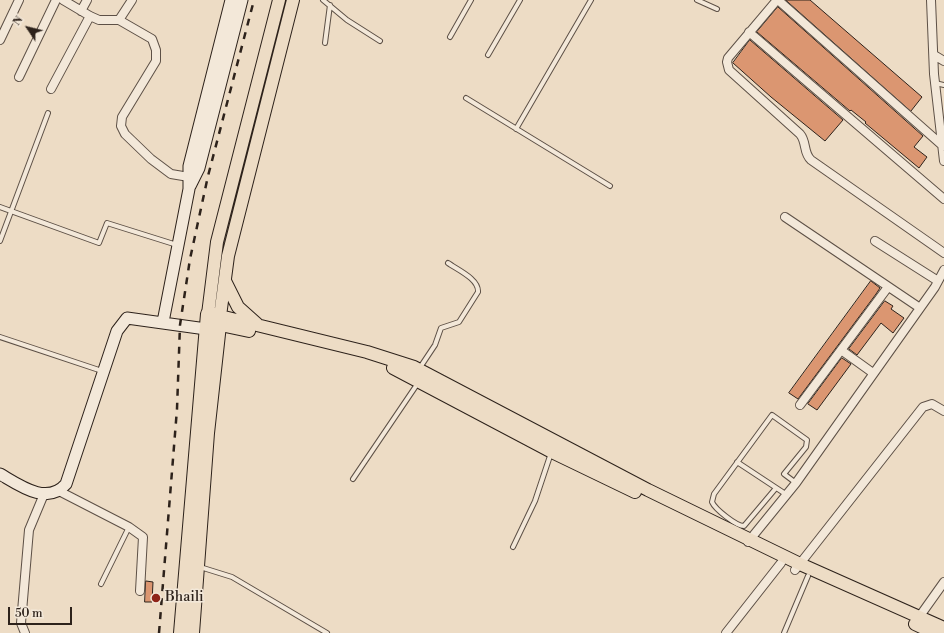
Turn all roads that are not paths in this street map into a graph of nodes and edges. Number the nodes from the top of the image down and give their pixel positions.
1 (19, 0) edge
2 (56, 0) edge
3 (63, 0) edge
4 (87, 0) edge
5 (132, 0) edge
6 (231, 0) edge
7 (242, 0) edge
8 (279, 0) edge
9 (293, 0) edge
10 (323, 0) edge
11 (471, 0) edge
12 (520, 0) edge
13 (591, 0) edge
14 (697, 0) edge
15 (778, 0) edge
16 (931, 0) edge
17 (330, 5) junction
18 (717, 9) dead end
19 (81, 11) junction
20 (90, 16) junction
21 (119, 20) junction
22 (749, 32) junction
23 (450, 37) dead end
24 (0, 40) edge
25 (380, 41) dead end
26 (325, 43) dead end
27 (488, 55) dead end
28 (934, 58) junction
29 (944, 61) edge
30 (19, 77) dead end
31 (935, 83) junction
32 (944, 85) edge
33 (51, 89) dead end
34 (466, 98) dead end
35 (48, 113) dead end
36 (516, 128) junction
37 (943, 146) junction
38 (944, 161) edge
39 (189, 177) junction
40 (610, 186) dead end
41 (189, 189) junction
42 (944, 199) edge
43 (0, 207) edge
44 (11, 211) junction
45 (785, 217) dead end
46 (0, 240) edge
47 (875, 241) dead end
48 (178, 246) junction
49 (944, 254) edge
50 (448, 263) dead end
51 (944, 270) edge
52 (225, 280) junction
53 (938, 282) junction
54 (888, 286) junction
55 (920, 308) junction
56 (212, 321) junction
57 (163, 322) junction
58 (259, 326) junction
59 (0, 336) edge
60 (841, 350) junction
61 (104, 372) junction
62 (873, 373) junction
63 (418, 379) junction
64 (800, 405) dead end
65 (944, 411) edge
66 (552, 452) junction
67 (738, 462) junction
68 (0, 474) edge
69 (353, 479) dead end
70 (796, 483) junction
71 (776, 488) junction
72 (57, 490) junction
73 (44, 494) junction
74 (787, 495) junction
75 (129, 527) junction
76 (749, 542) junction
77 (513, 547) dead end
78 (781, 563) junction
79 (197, 566) junction
80 (798, 567) junction
81 (808, 576) junction
82 (944, 582) edge
83 (101, 584) dead end
84 (140, 591) dead end
85 (922, 626) edge
86 (944, 628) edge
87 (25, 633) edge
88 (181, 633) edge
89 (192, 633) edge
90 (327, 633) edge
91 (726, 633) edge
92 (784, 633) edge

1 - 24 street
2 - 30 street
3 - 19 street
4 - 19 street
5 - 21 street
6 - 39 street
7 - 41 street
8 - 56 main road
9 - 52 main road
10 - 17 lane
11 - 23 lane
12 - 27 lane
13 - 36 lane
14 - 18 lane
15 - 22 street
15 - 37 street
16 - 28 street
17 - 25 lane
17 - 26 lane
19 - 20 street
20 - 21 street
20 - 33 street
21 - 39 street
22 - 42 street
22 - 49 street
28 - 29 street
28 - 31 street
31 - 32 lane
31 - 37 street
34 - 36 lane
35 - 44 lane
36 - 40 lane
37 - 38 street
39 - 41 street
41 - 48 street
43 - 44 lane
44 - 46 lane
44 - 48 lane
45 - 54 street
47 - 53 street
48 - 57 street
50 - 63 lane
51 - 53 street
52 - 56 main road
52 - 58 main road
53 - 55 street
54 - 55 street
54 - 60 street
55 - 62 street
56 - 57 street
56 - 58 main road
56 - 63 main road
56 - 79 highway
56 - 88 highway
57 - 61 street
58 - 63 main road
59 - 61 lane
60 - 62 street
60 - 64 street
61 - 72 street
62 - 70 street
63 - 66 main road
63 - 69 lane
63 - 76 main road
65 - 80 street
66 - 76 main road
66 - 77 lane
67 - 70 lane
67 - 71 lane
67 - 71 lane
68 - 73 street
70 - 74 street
71 - 74 lane
72 - 73 street
72 - 75 street
73 - 87 street
74 - 76 street
75 - 83 lane
75 - 84 street
76 - 78 main road
76 - 80 main road
78 - 80 main road
78 - 91 street
79 - 89 highway
79 - 90 lane
80 - 81 main road
80 - 85 main road
81 - 85 main road
81 - 92 lane
82 - 85 street
85 - 86 main road

